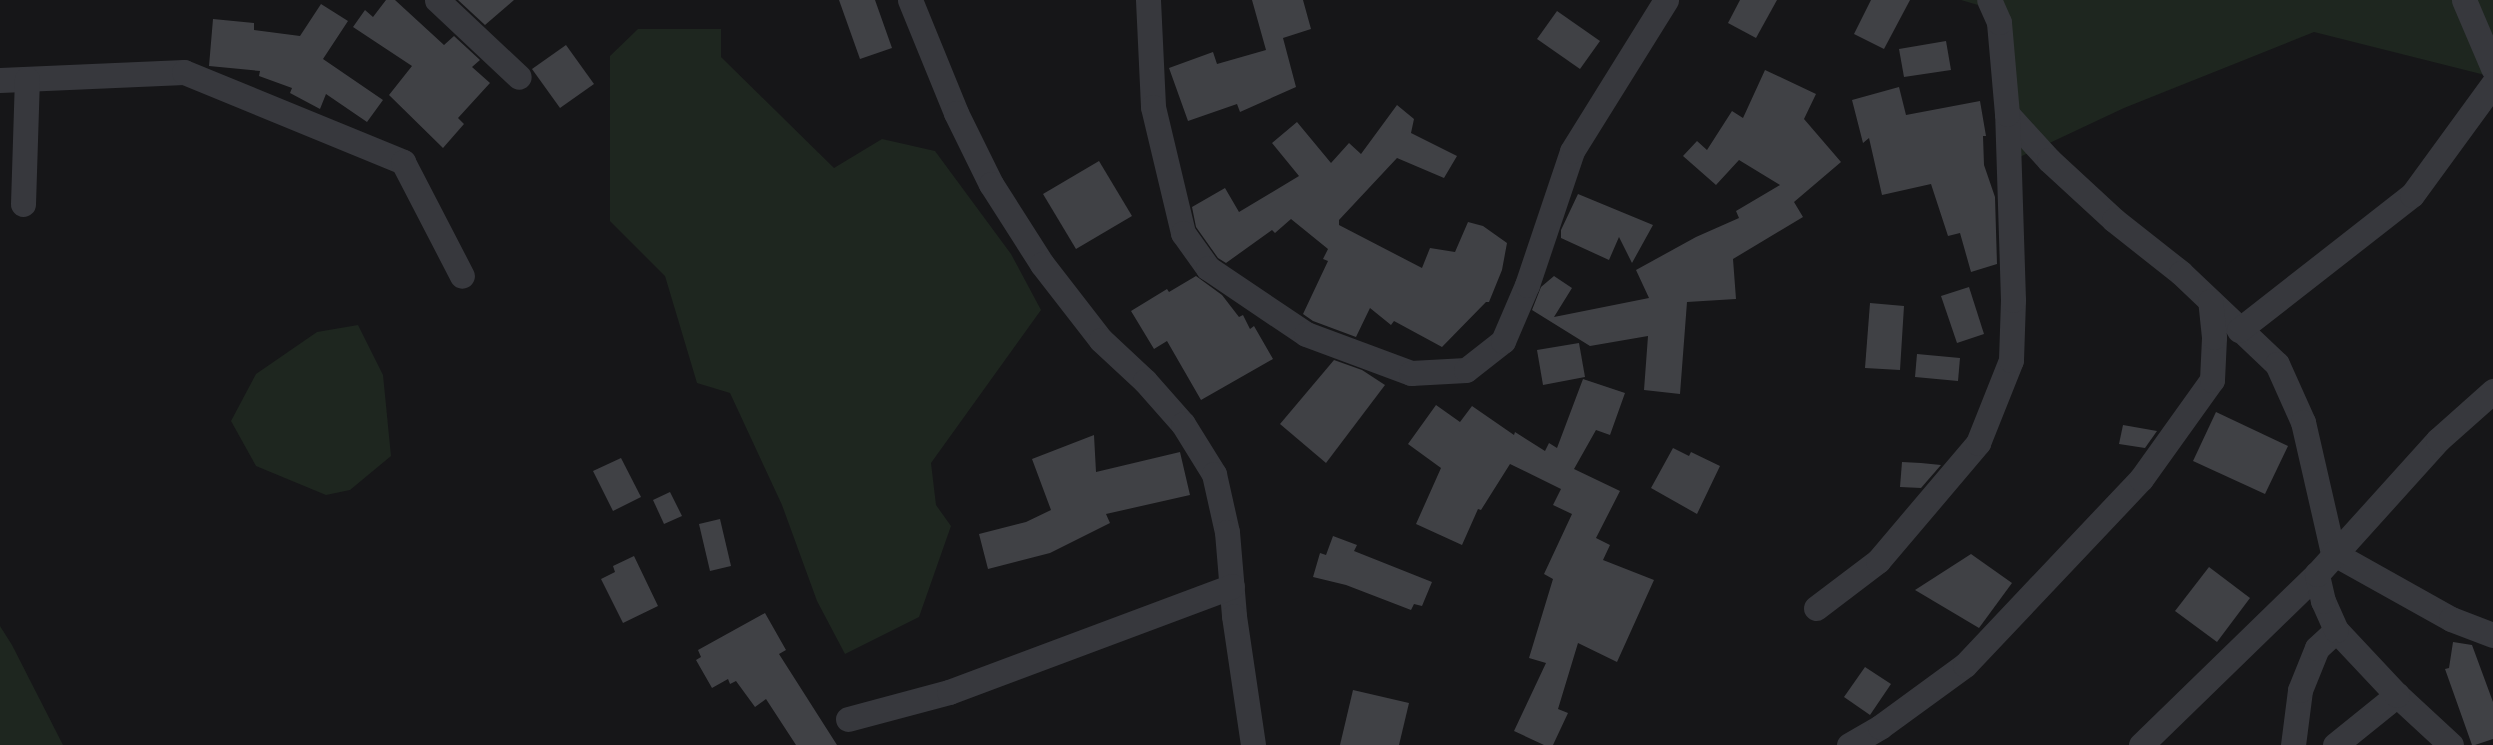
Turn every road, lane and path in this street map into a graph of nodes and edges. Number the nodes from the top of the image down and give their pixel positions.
1 (910, 0) edge
2 (1148, 0) edge
3 (1666, 0) edge
4 (1989, 0) edge
5 (2464, 0) edge
6 (444, 2) edge
7 (2493, 68) edge
8 (519, 77) dead end
9 (27, 78) junction
10 (0, 80) edge
11 (2493, 84) edge
12 (2007, 114) junction
13 (23, 204) dead end
14 (462, 276) dead end
15 (2210, 301) junction
16 (2239, 330) junction
17 (2493, 391) edge
18 (2333, 553) junction
19 (2317, 574) junction
20 (1232, 586) junction
21 (1816, 608) dead end
22 (2336, 630) junction
23 (2493, 635) edge
24 (2397, 695) junction
25 (848, 719) dead end
26 (1253, 745) edge
27 (1849, 745) edge
28 (2141, 745) edge
29 (2294, 745) edge
30 (2334, 745) edge
31 (2451, 745) edge

1 - 20 street
2 - 3 street
4 - 12 street
5 - 7 street
6 - 8 street
9 - 10 street
9 - 13 street
9 - 14 street
11 - 16 street
12 - 15 street
12 - 21 street
15 - 16 street
15 - 27 street
16 - 18 street
17 - 18 street
18 - 19 street
18 - 23 street
19 - 22 street
19 - 28 street
20 - 25 street
20 - 26 street
22 - 24 street
22 - 29 street
24 - 30 street
24 - 31 street

